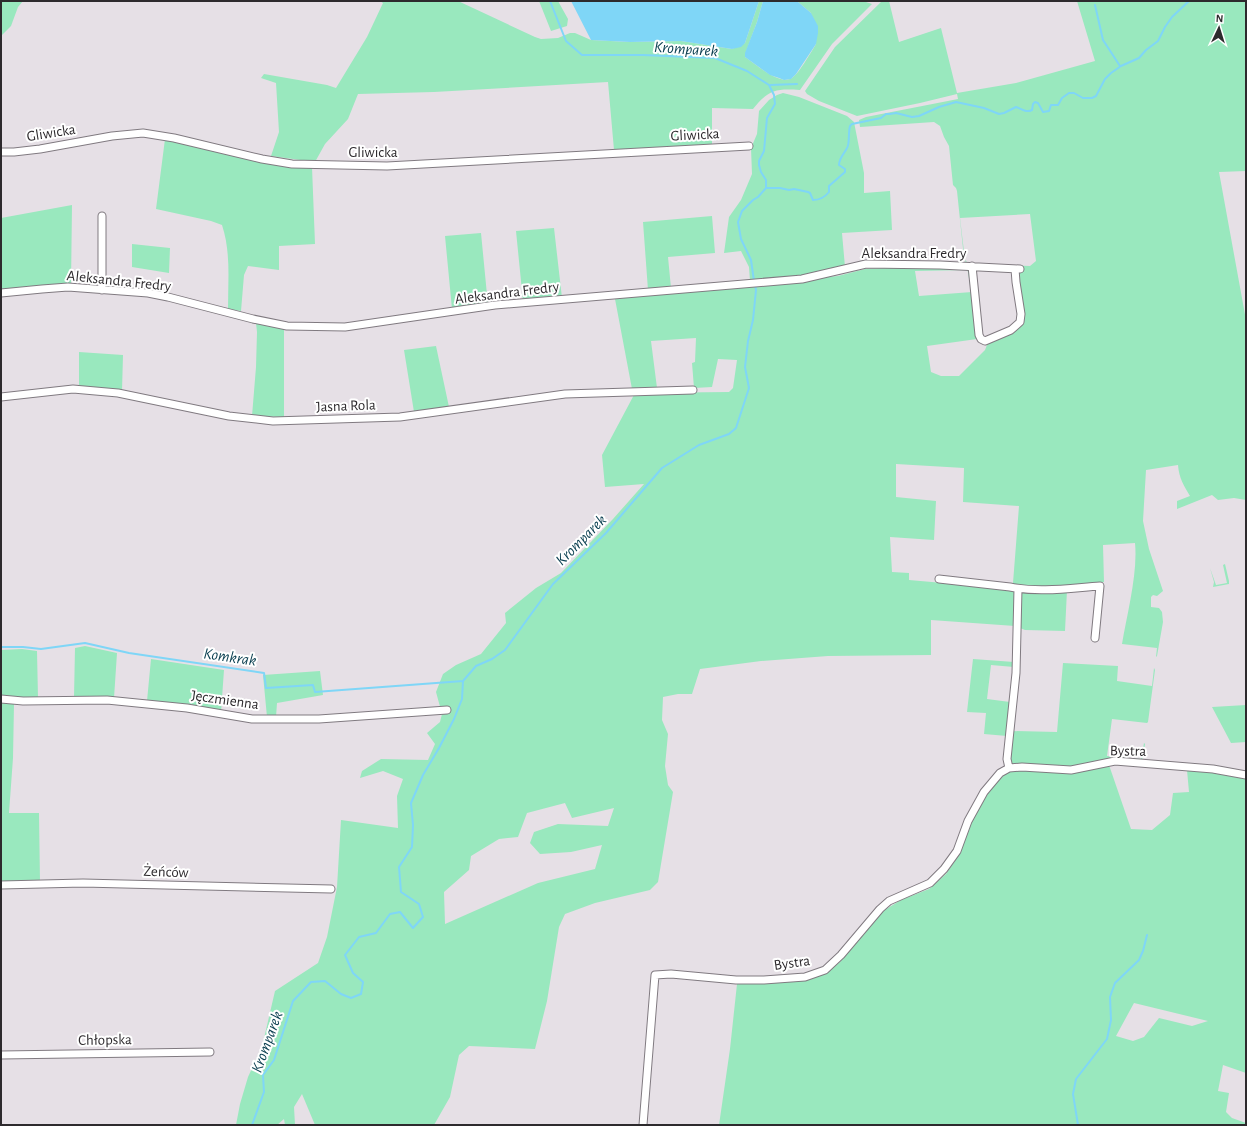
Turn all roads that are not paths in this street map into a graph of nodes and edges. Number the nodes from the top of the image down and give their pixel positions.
1 (749, 146) dead end
2 (1, 152) edge
3 (102, 216) dead end
4 (972, 266) junction
5 (102, 290) junction
6 (1, 293) edge
7 (693, 390) dead end
8 (1, 397) edge
9 (939, 579) dead end
10 (1018, 589) junction
11 (1095, 638) dead end
12 (1, 699) edge
13 (447, 710) dead end
14 (1009, 768) junction
15 (1246, 775) edge
16 (1, 885) edge
17 (331, 889) dead end
18 (210, 1052) dead end
19 (1, 1055) edge
20 (643, 1125) edge

1 - 2 street, Gliwicka
3 - 5 street
4 - 4 street, Aleksandra Fredry
4 - 5 street, Aleksandra Fredry
5 - 6 street, Aleksandra Fredry
7 - 8 street, Jasna Rola
9 - 10 street
10 - 11 street
10 - 14 street
12 - 13 street, Jęczmienna
14 - 15 street, Bystra
14 - 20 street, Bystra
16 - 17 street, Żeńców
18 - 19 street, Chłopska

